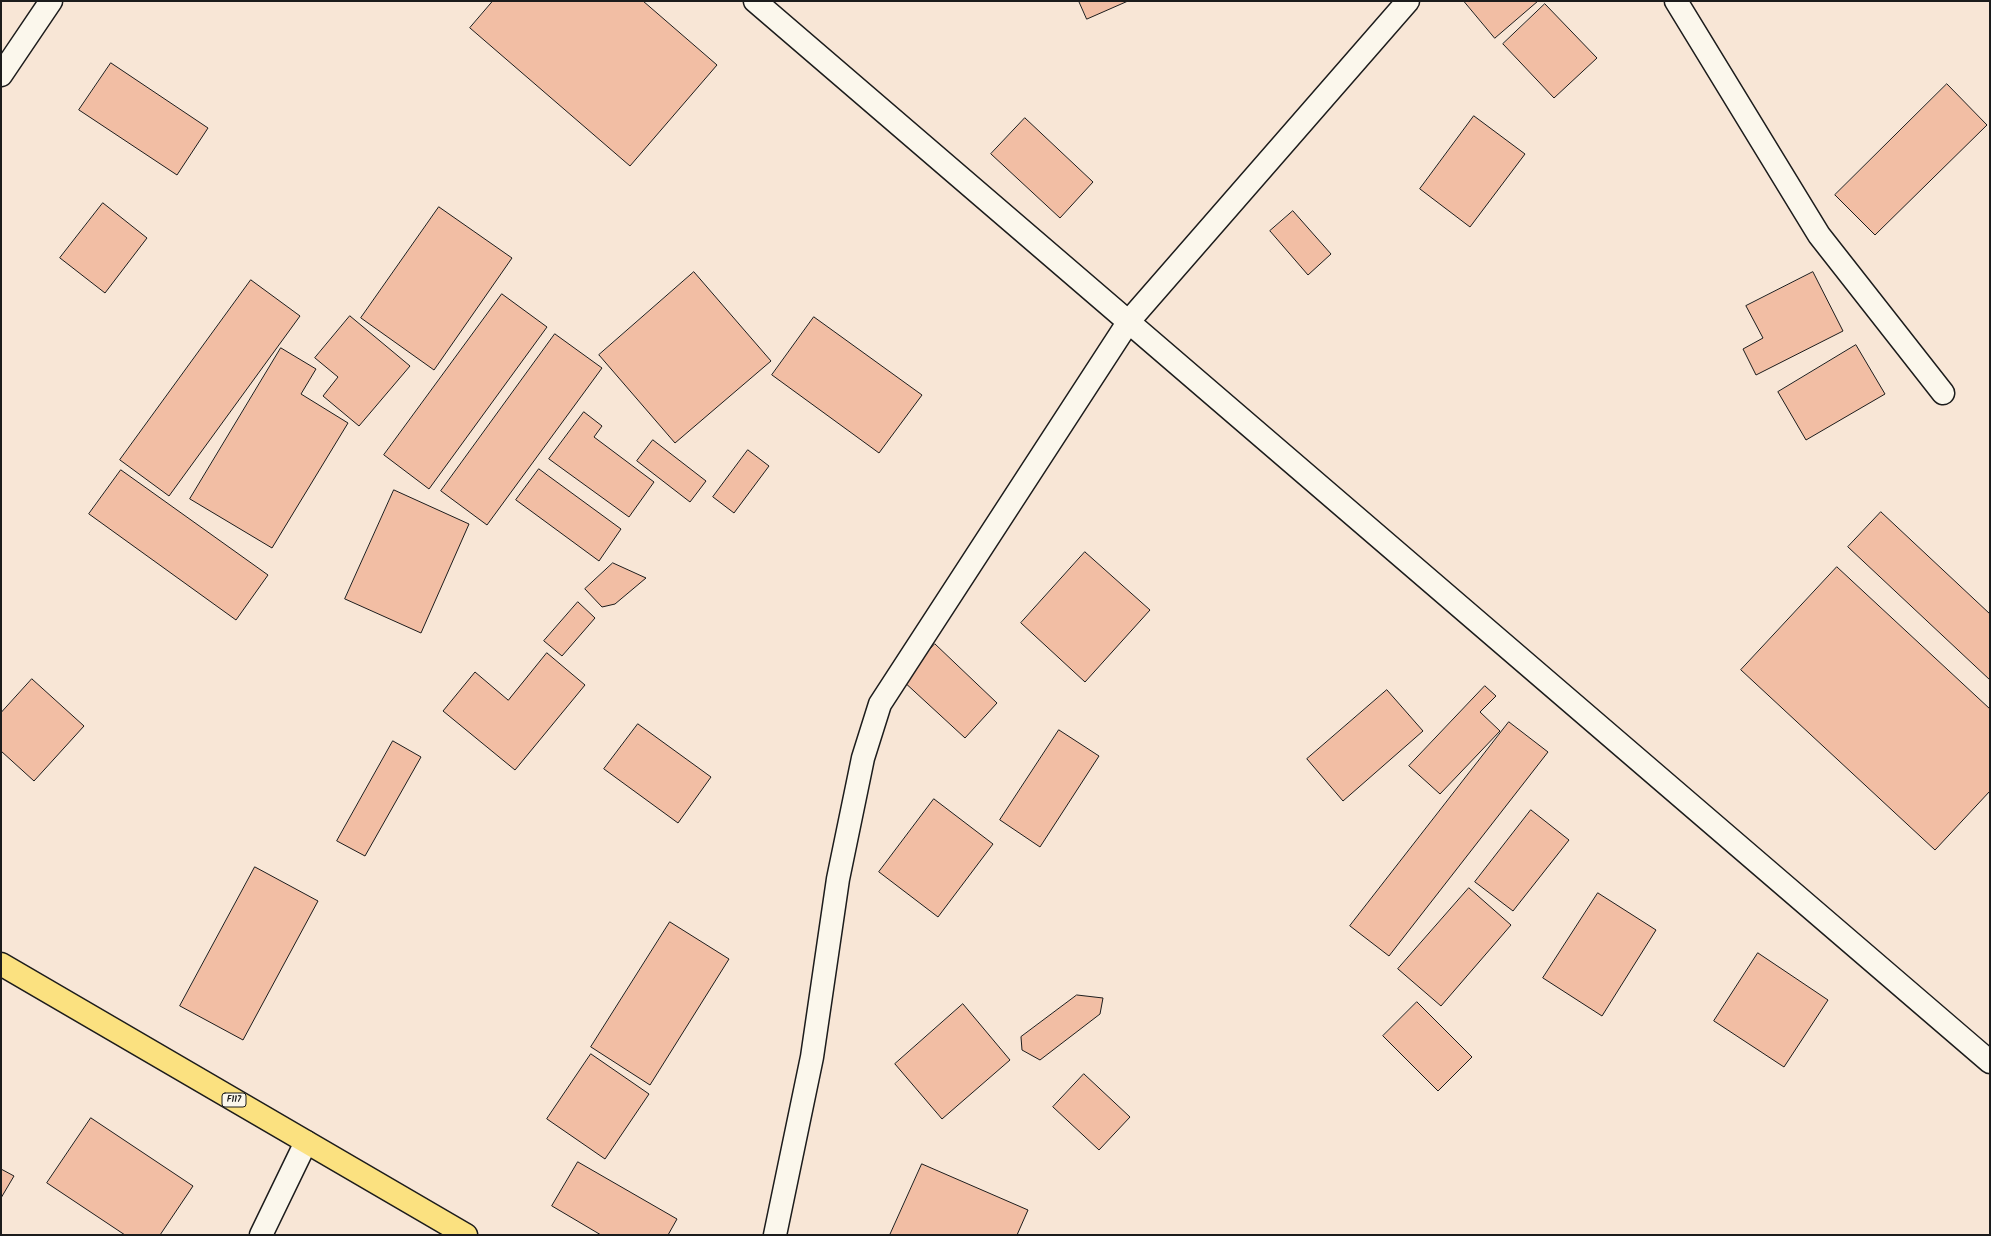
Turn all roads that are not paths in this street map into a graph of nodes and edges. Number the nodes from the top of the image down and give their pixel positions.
1 (51, 1) edge
2 (755, 1) edge
3 (1408, 1) edge
4 (1676, 1) edge
5 (1, 75) edge
6 (1130, 321) junction
7 (1943, 393) dead end
8 (1, 964) edge
9 (1990, 1062) edge
10 (306, 1142) junction
11 (261, 1235) edge
12 (466, 1235) edge
13 (775, 1235) edge

1 - 5 street
2 - 6 street
3 - 6 street
4 - 7 street
6 - 9 street
6 - 13 street
8 - 10 main road, F117
10 - 11 street
10 - 12 main road, F117

